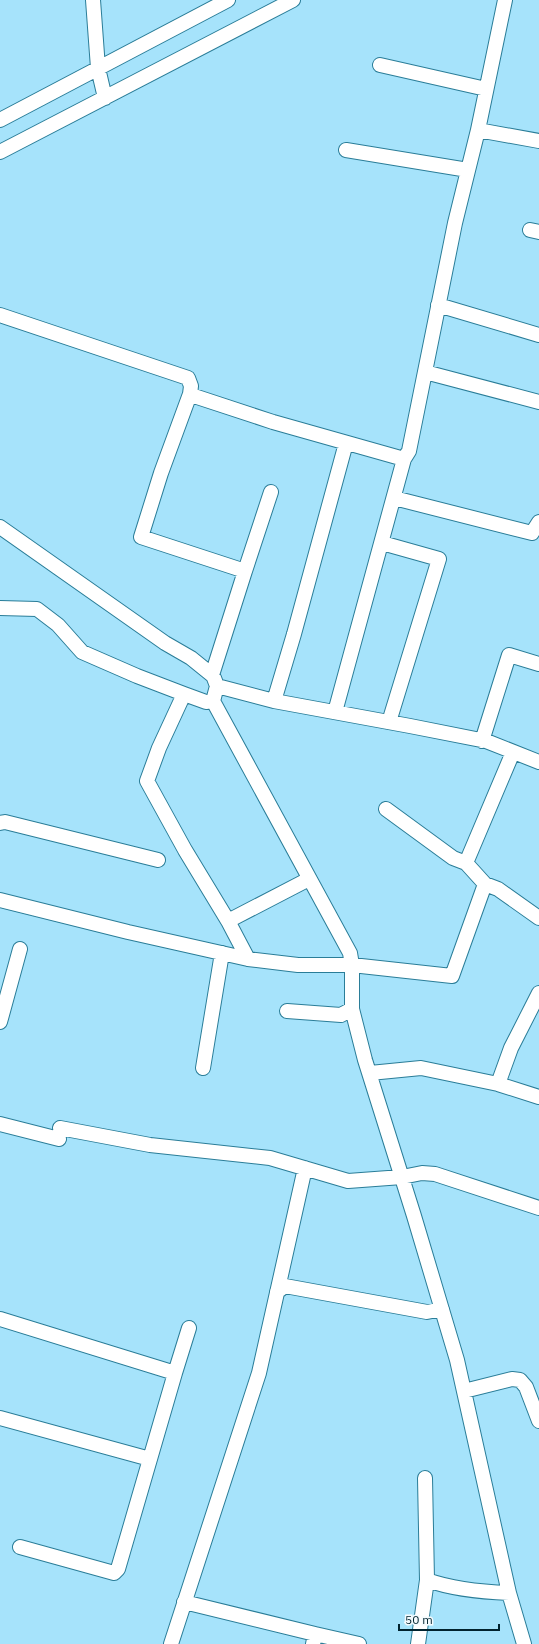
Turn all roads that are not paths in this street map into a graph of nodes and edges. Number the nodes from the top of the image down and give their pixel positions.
1 (93, 0) edge
2 (294, 0) edge
3 (505, 0) edge
4 (221, 2) edge
5 (380, 65) dead end
6 (98, 68) junction
7 (486, 89) junction
8 (105, 98) junction
9 (0, 120) edge
10 (478, 130) junction
11 (539, 141) edge
12 (346, 150) dead end
13 (0, 152) edge
14 (468, 170) junction
15 (438, 305) junction
16 (0, 315) edge
17 (539, 335) edge
18 (425, 372) junction
19 (190, 394) junction
20 (539, 402) edge
21 (346, 443) junction
22 (404, 459) junction
23 (271, 492) dead end
24 (394, 498) junction
25 (0, 527) edge
26 (537, 530) edge
27 (382, 543) junction
28 (245, 571) junction
29 (0, 608) edge
30 (539, 664) edge
31 (214, 680) junction
32 (184, 694) junction
33 (213, 701) junction
34 (274, 701) junction
35 (335, 712) junction
36 (389, 722) junction
37 (482, 741) junction
38 (514, 752) junction
39 (539, 762) edge
40 (386, 809) dead end
41 (0, 823) edge
42 (158, 860) dead end
43 (466, 863) junction
44 (309, 879) junction
45 (485, 884) junction
46 (0, 900) edge
47 (539, 918) edge
48 (228, 921) junction
49 (20, 949) dead end
50 (222, 953) junction
51 (248, 959) junction
52 (352, 965) junction
53 (539, 993) edge
54 (352, 1009) junction
55 (287, 1011) dead end
56 (0, 1022) edge
57 (203, 1068) dead end
58 (370, 1073) junction
59 (498, 1084) junction
60 (539, 1097) edge
61 (0, 1124) edge
62 (305, 1168) junction
63 (402, 1177) junction
64 (539, 1208) edge
65 (277, 1292) junction
66 (442, 1309) junction
67 (0, 1319) edge
68 (189, 1328) dead end
69 (175, 1373) junction
70 (464, 1391) junction
71 (0, 1418) edge
72 (539, 1421) edge
73 (150, 1459) junction
74 (425, 1478) dead end
75 (20, 1547) dead end
76 (427, 1580) junction
77 (509, 1593) junction
78 (184, 1602) junction
79 (314, 1639) edge
80 (171, 1644) edge
81 (359, 1644) edge
82 (418, 1644) edge
83 (524, 1644) edge

1 - 6 street
2 - 8 street
3 - 7 street
4 - 6 street
5 - 7 street
6 - 8 street
6 - 9 street
7 - 10 street
8 - 13 street
10 - 11 street
10 - 14 street
12 - 14 street
14 - 15 street
15 - 17 street
15 - 18 street
16 - 19 street
18 - 20 street
18 - 22 street
19 - 21 street
19 - 28 street
21 - 22 street
21 - 34 street
22 - 24 street
23 - 28 street
24 - 26 street
24 - 27 street
25 - 31 street
27 - 35 street
27 - 36 street
28 - 31 street
29 - 32 street
30 - 37 street
31 - 33 street
31 - 34 street
32 - 33 street
32 - 48 street
33 - 44 street
34 - 35 street
35 - 36 street
36 - 37 street
37 - 38 street
38 - 39 street
38 - 43 street
40 - 43 street
41 - 42 street
43 - 45 street
44 - 48 street
44 - 52 street
45 - 47 street
45 - 52 street
46 - 50 street
48 - 51 street
49 - 56 street
50 - 51 street
50 - 57 street
51 - 52 street
52 - 54 street
53 - 59 street
54 - 55 street
54 - 58 street
58 - 59 street
58 - 63 street
59 - 60 street
61 - 62 street
62 - 63 street
62 - 65 street
63 - 64 street
63 - 66 street
65 - 66 street
65 - 78 street
66 - 70 street
67 - 69 street
68 - 69 street
69 - 73 street
70 - 72 street
70 - 77 street
71 - 73 street
73 - 75 street
74 - 76 street
76 - 77 street
76 - 82 street
77 - 83 street
78 - 79 street
78 - 80 street
79 - 81 street

